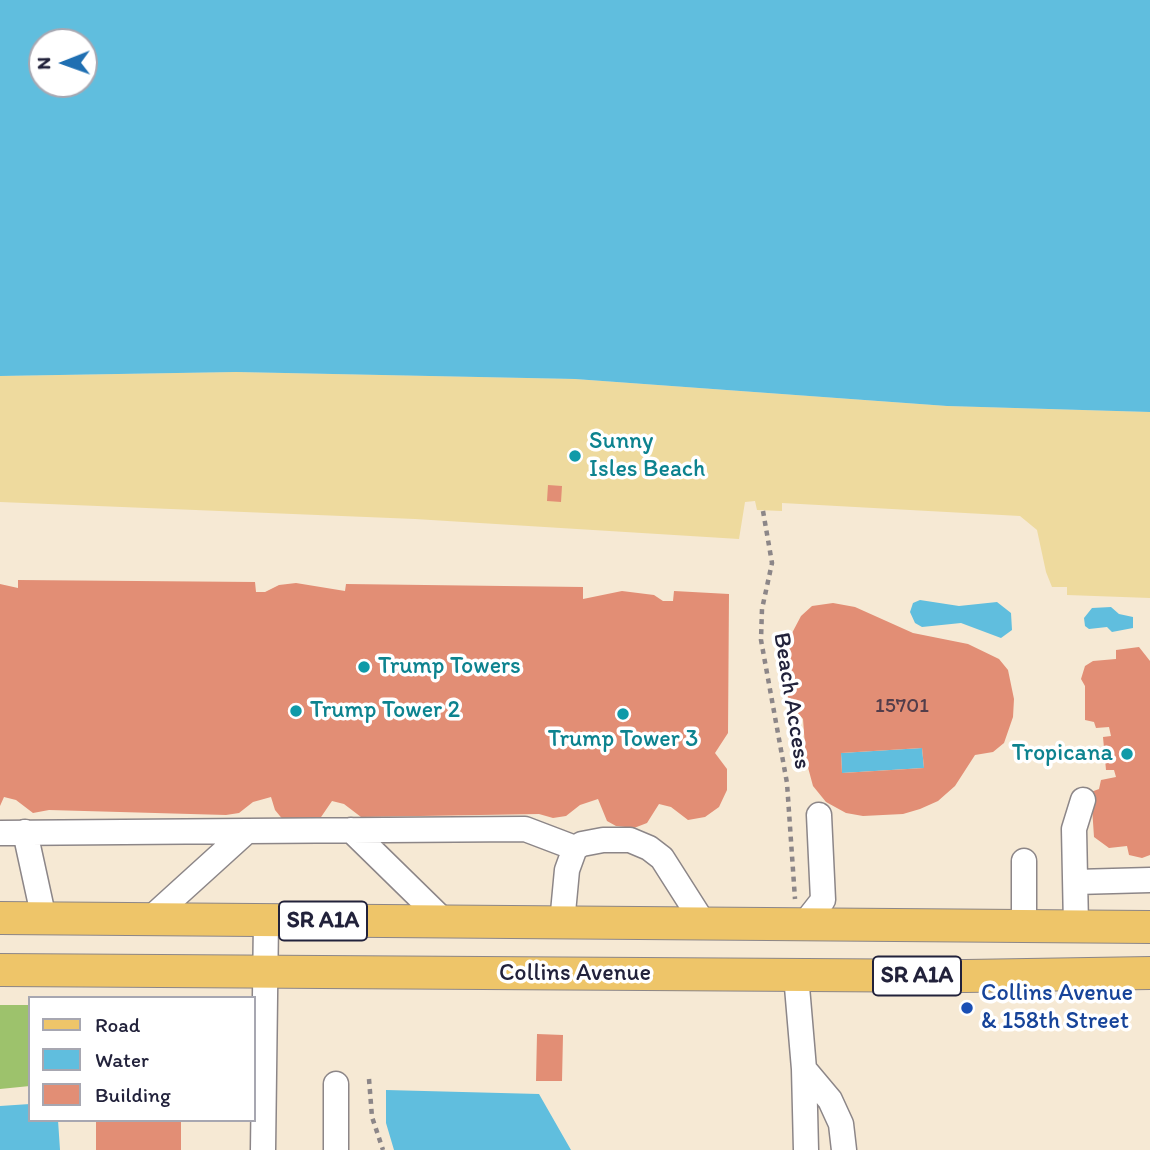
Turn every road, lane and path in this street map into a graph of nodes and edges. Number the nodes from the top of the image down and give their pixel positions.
1 (763, 511) dead end
2 (1083, 800) dead end
3 (818, 815) dead end
4 (351, 830) junction
5 (247, 831) junction
6 (25, 832) junction
7 (0, 833) edge
8 (575, 848) junction
9 (1024, 861) dead end
10 (1150, 880) edge
11 (1076, 882) junction
12 (800, 911) junction
13 (0, 918) edge
14 (44, 919) junction
15 (150, 919) junction
16 (265, 920) junction
17 (445, 922) junction
18 (562, 923) junction
19 (704, 924) junction
20 (1024, 925) junction
21 (1076, 926) junction
22 (1150, 927) edge
23 (1150, 953) edge
24 (0, 970) edge
25 (265, 972) junction
26 (1150, 973) edge
27 (796, 975) junction
28 (1038, 975) junction
29 (804, 1069) junction
30 (369, 1079) dead end
31 (336, 1084) dead end
32 (263, 1150) edge
33 (337, 1150) edge
34 (383, 1150) edge
35 (806, 1150) edge
36 (844, 1150) edge

1 - 12 path, Beach Access
2 - 11 street
3 - 12 street
4 - 5 street
4 - 8 street
4 - 17 street
5 - 6 street
5 - 15 street
6 - 7 street
6 - 14 street
8 - 18 street
8 - 19 street
9 - 20 street
10 - 11 street
11 - 21 street
12 - 19 main road, Collins Avenue / SR A1A
12 - 20 main road, Collins Avenue / SR A1A
12 - 27 main road
13 - 14 main road, Collins Avenue / SR A1A
14 - 15 main road, Collins Avenue / SR A1A
15 - 16 main road, Collins Avenue / SR A1A
16 - 17 main road, Collins Avenue / SR A1A
16 - 25 street
17 - 18 main road, Collins Avenue / SR A1A
18 - 19 main road, Collins Avenue / SR A1A
20 - 21 main road, Collins Avenue / SR A1A
21 - 22 main road, Collins Avenue / SR A1A
23 - 28 main road
24 - 25 main road, Collins Avenue / SR A1A
25 - 27 main road, Collins Avenue / SR A1A
25 - 32 street
26 - 28 main road, Collins Avenue / SR A1A
27 - 28 main road, Collins Avenue / SR A1A
27 - 29 street
29 - 35 street
29 - 36 street
30 - 34 path
31 - 33 street

